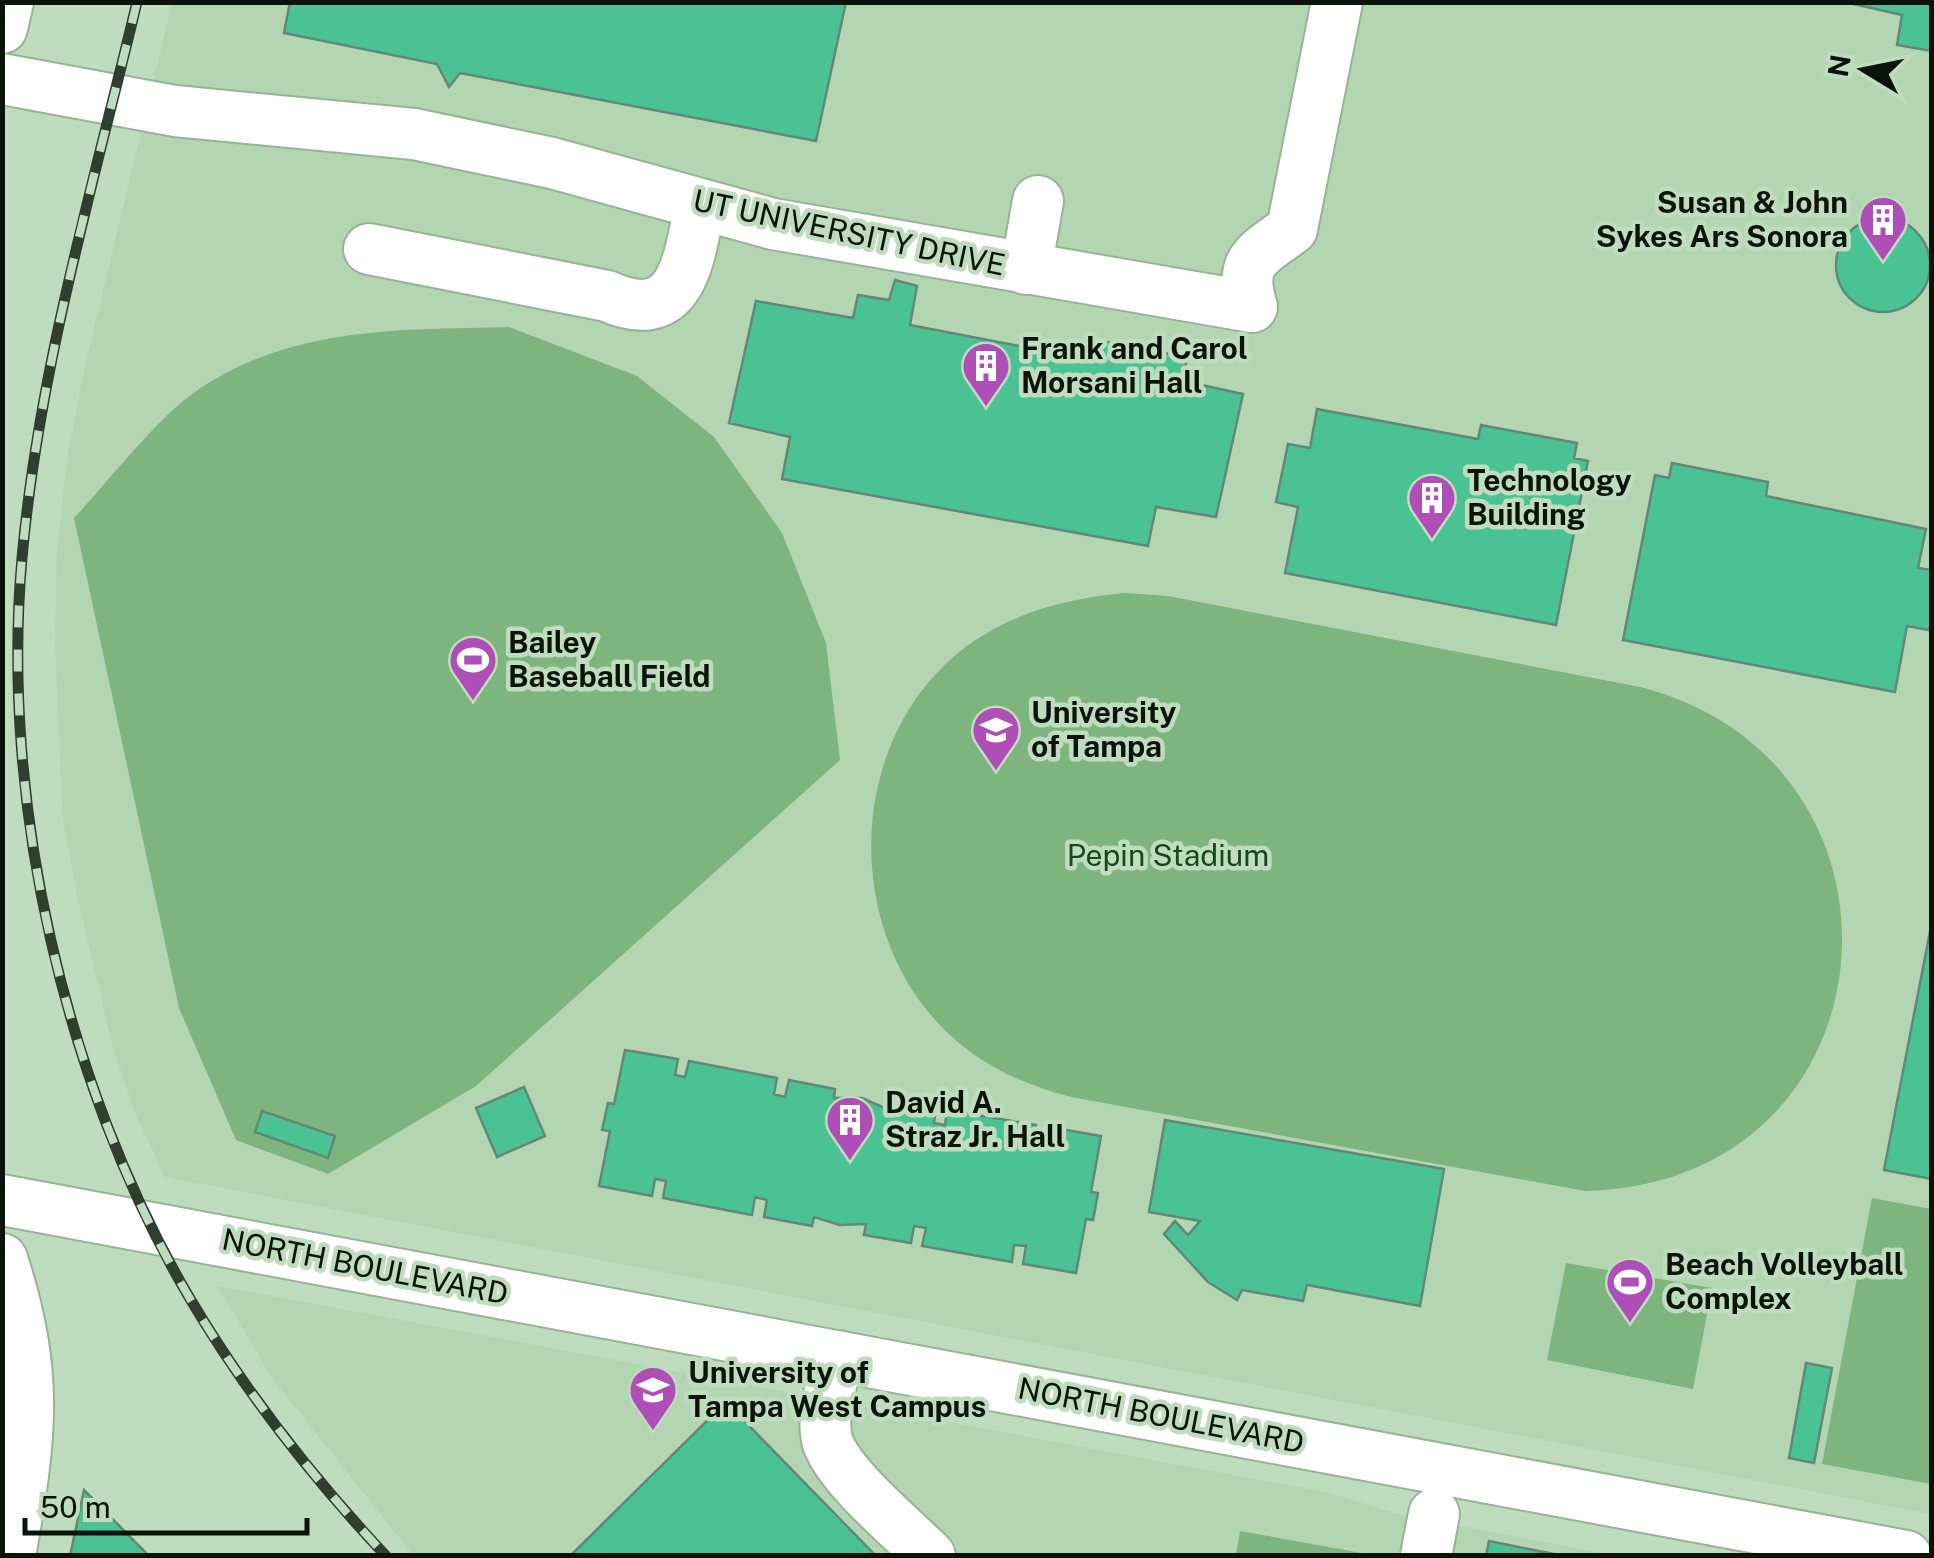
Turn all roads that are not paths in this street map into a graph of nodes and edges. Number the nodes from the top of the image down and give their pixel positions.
1 (8, 2) edge
2 (1337, 2) edge
3 (2, 28) edge
4 (2, 79) edge
5 (1038, 201) dead end
6 (700, 204) junction
7 (369, 249) dead end
8 (1026, 269) junction
9 (2, 1200) edge
10 (2, 1259) edge
11 (838, 1356) junction
12 (10, 1556) edge
13 (930, 1556) edge
14 (1906, 1556) edge

1 - 3 street
2 - 8 street, UT UNIVERSITY DRIVE
4 - 6 street, UT UNIVERSITY DRIVE
5 - 8 street
6 - 7 street
6 - 8 street, UT UNIVERSITY DRIVE
9 - 11 street, NORTH BOULEVARD
10 - 12 street
11 - 13 street
11 - 14 street, NORTH BOULEVARD

